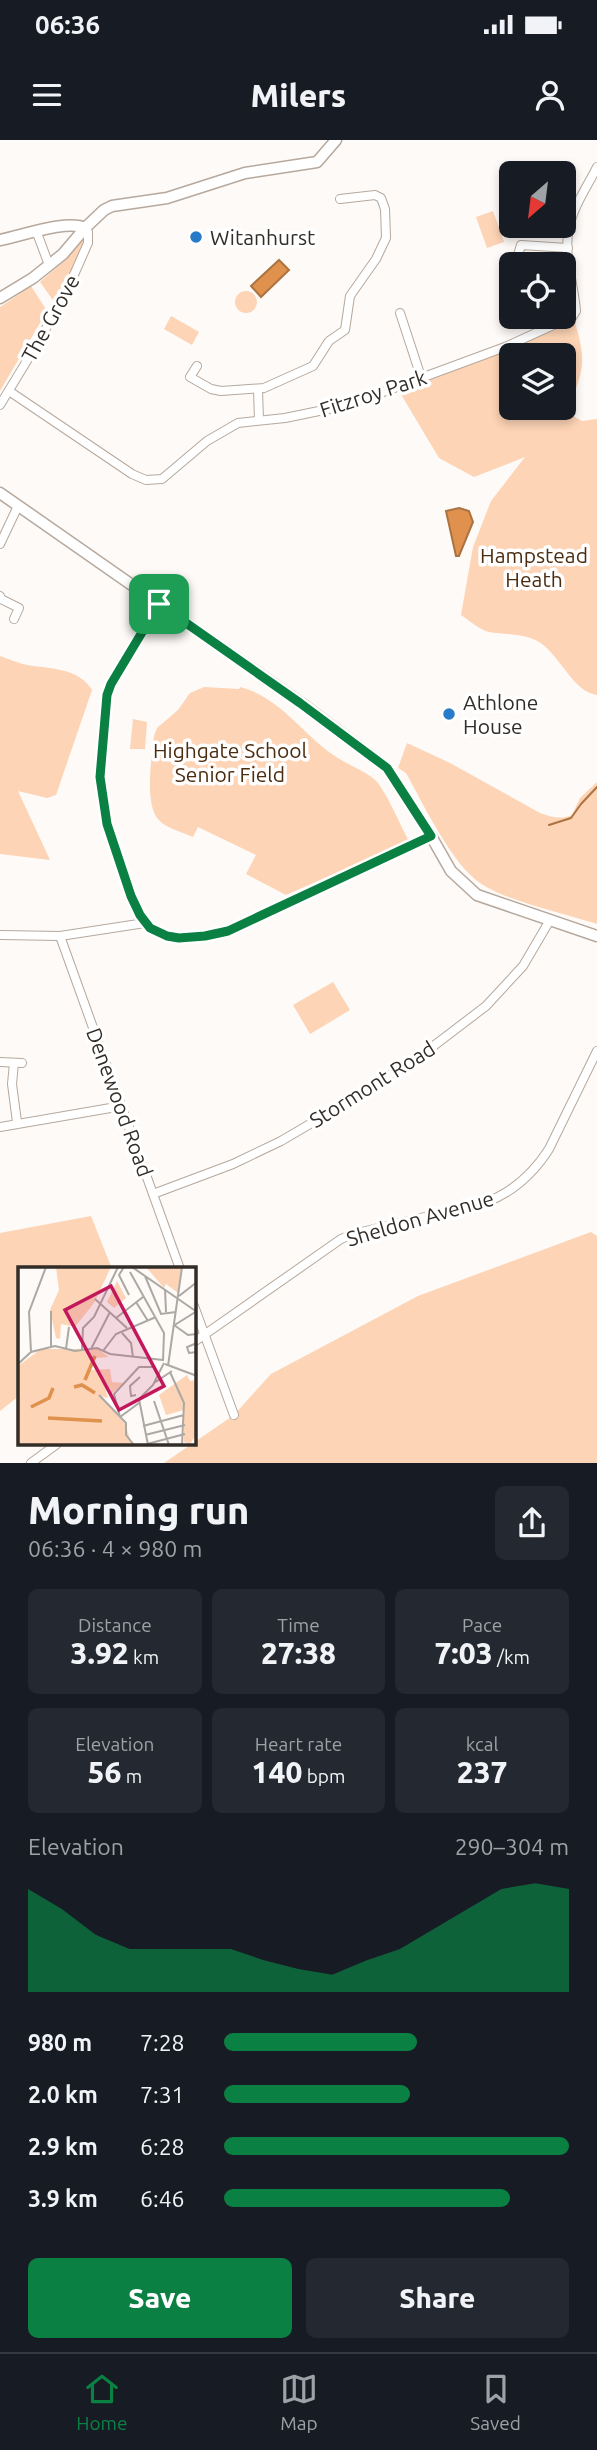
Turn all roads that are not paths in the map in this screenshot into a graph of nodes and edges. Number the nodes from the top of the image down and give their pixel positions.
1 (336, 140) edge
2 (597, 167) edge
3 (340, 199) dead end
4 (85, 228) junction
5 (37, 233) junction
6 (0, 240) edge
7 (568, 248) junction
8 (519, 252) edge
9 (49, 265) junction
10 (0, 298) edge
11 (400, 313) dead end
12 (197, 366) dead end
13 (421, 377) junction
14 (258, 390) junction
15 (9, 391) junction
16 (0, 405) edge
17 (259, 421) junction
18 (0, 493) edge
19 (18, 506) junction
20 (0, 544) edge
21 (0, 597) edge
22 (159, 604) junction
23 (13, 619) dead end
24 (431, 836) junction
25 (550, 920) junction
26 (145, 923) junction
27 (0, 935) edge
28 (60, 936) junction
29 (597, 936) edge
30 (597, 1051) edge
31 (0, 1062) edge
32 (122, 1106) junction
33 (17, 1122) junction
34 (0, 1127) edge
35 (153, 1194) junction
36 (179, 1267) edge
37 (196, 1311) edge
38 (205, 1335) junction
39 (196, 1341) edge
40 (234, 1415) dead end
41 (54, 1446) edge
42 (31, 1463) edge

1 - 4 main road
2 - 7 street, Fitzroy Park
3 - 14 street
4 - 5 main road
4 - 9 main road
4 - 15 street, The Grove
5 - 6 main road
5 - 9 street
7 - 8 street
7 - 13 street, Fitzroy Park
9 - 10 main road
11 - 13 street
12 - 14 street
13 - 17 street, Fitzroy Park
14 - 17 street
15 - 16 street, The Grove
15 - 17 street, Fitzroy Park
18 - 19 main road
19 - 20 street
19 - 22 main road
21 - 23 street
22 - 24 main road
22 - 26 street
24 - 25 main road
24 - 26 street
25 - 29 main road
25 - 35 street, Stormont Road
26 - 28 street
27 - 28 street
28 - 32 street, Denewood Road
30 - 38 street, Sheldon Avenue
31 - 33 street
32 - 33 street
32 - 35 street, Denewood Road
33 - 34 street
35 - 36 street, Denewood Road
37 - 38 street
38 - 39 street, Sheldon Avenue
38 - 40 street
41 - 42 street

